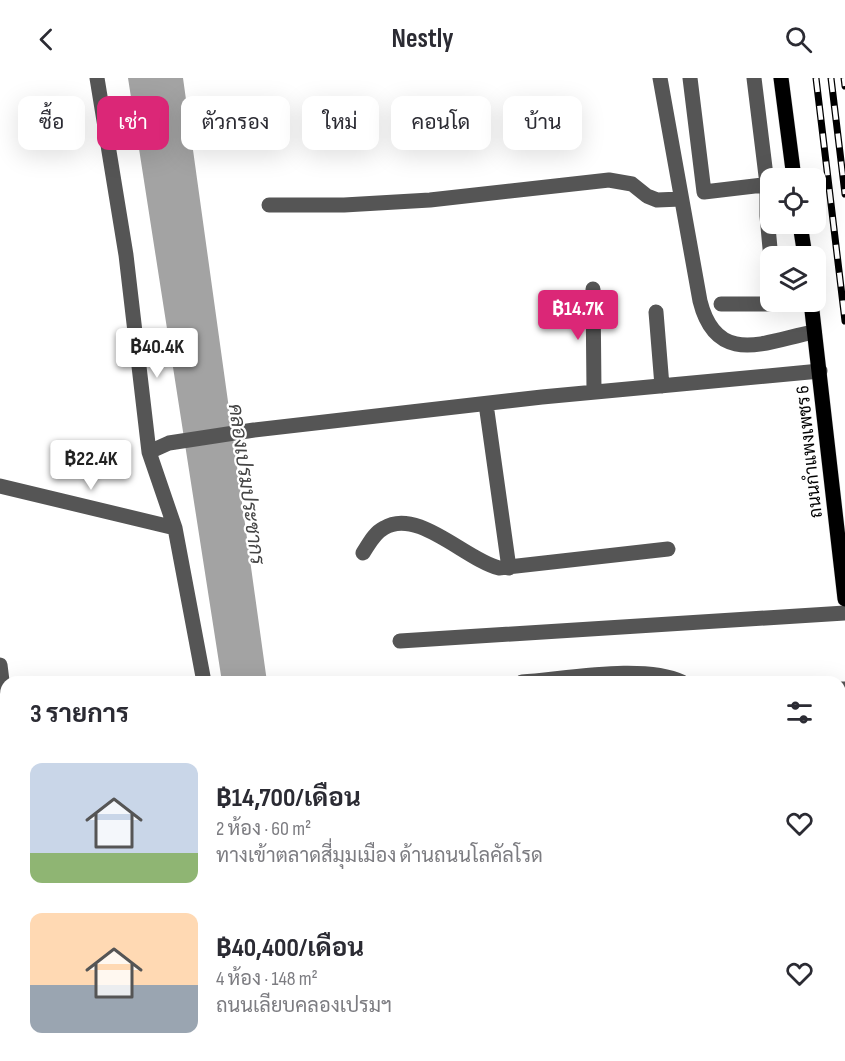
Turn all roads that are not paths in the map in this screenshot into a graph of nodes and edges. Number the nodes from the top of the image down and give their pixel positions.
1 (97, 78) edge
2 (660, 78) edge
3 (690, 78) edge
4 (754, 78) edge
5 (781, 78) edge
6 (767, 168) edge
7 (793, 168) edge
8 (760, 185) edge
9 (681, 198) junction
10 (269, 205) dead end
11 (593, 289) dead end
12 (760, 303) edge
13 (721, 304) dead end
14 (656, 312) dead end
15 (812, 312) edge
16 (814, 332) junction
17 (820, 371) junction
18 (662, 386) junction
19 (594, 392) junction
20 (486, 404) junction
21 (149, 452) junction
22 (0, 486) edge
23 (175, 528) junction
24 (668, 549) dead end
25 (363, 553) dead end
26 (509, 568) junction
27 (845, 599) edge
28 (845, 614) edge
29 (400, 641) dead end
30 (203, 676) edge
31 (610, 676) edge
32 (663, 676) edge

1 - 21 street
2 - 9 street
3 - 8 street
4 - 6 street
5 - 7 main road
9 - 10 street
9 - 16 street
11 - 19 street
12 - 13 street
14 - 18 street
15 - 16 main road, ถนนกำแพงเพชร 6
16 - 17 main road, ถนนกำแพงเพชร 6
17 - 18 street
17 - 27 main road, ถนนกำแพงเพชร 6
18 - 19 street
19 - 20 street
20 - 21 street
20 - 26 street
21 - 23 street
22 - 23 street
23 - 30 street
24 - 26 street
25 - 26 street
28 - 29 street
31 - 32 street

